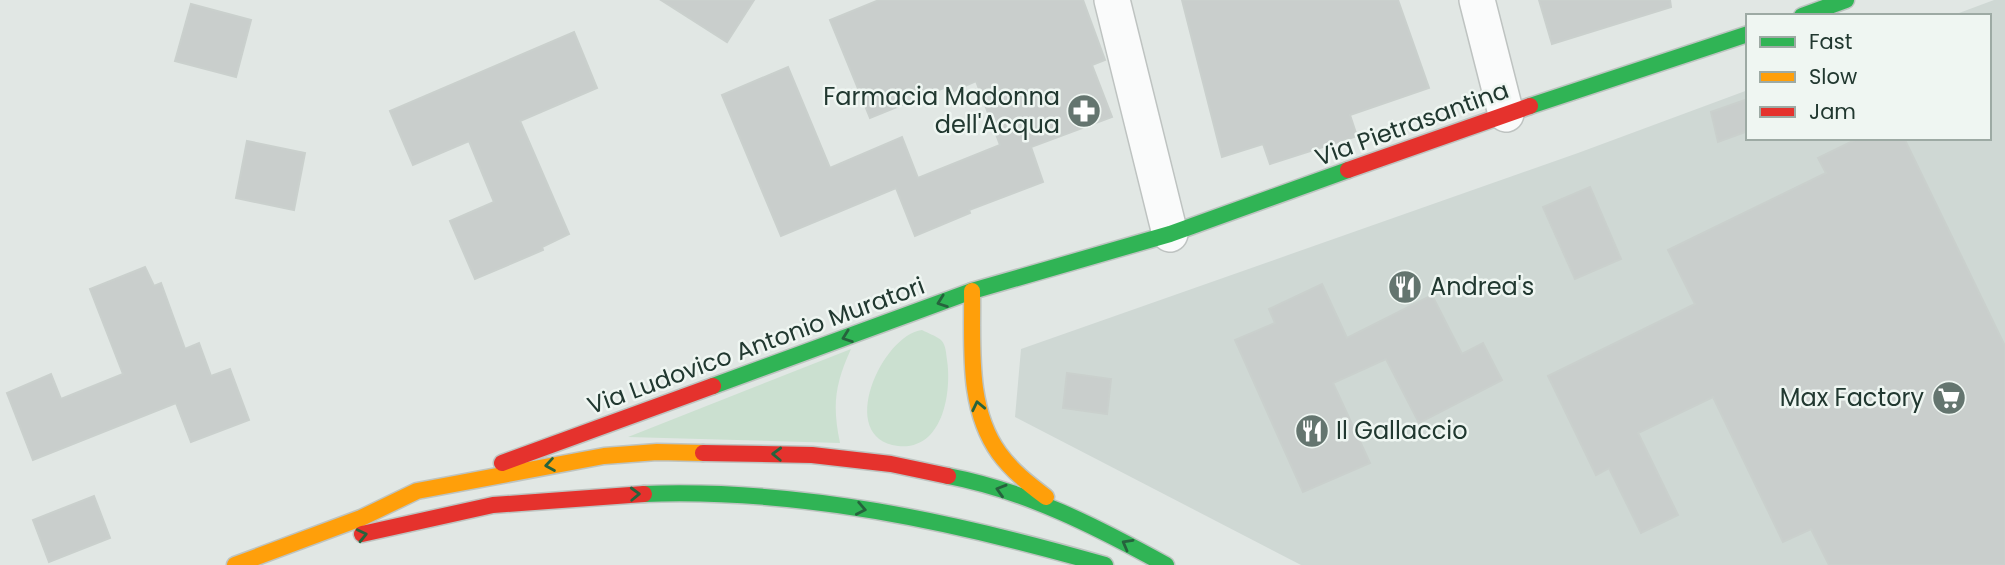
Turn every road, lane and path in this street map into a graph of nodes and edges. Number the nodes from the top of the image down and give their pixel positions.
1 (1112, 0) edge
2 (1477, 0) edge
3 (1846, 0) edge
4 (1808, 14) edge
5 (1746, 35) edge
6 (1506, 114) junction
7 (1170, 234) junction
8 (1093, 257) joint
9 (972, 291) junction
10 (438, 487) junction
11 (1087, 524) junction
12 (241, 563) edge
13 (1105, 565) edge
14 (1166, 565) edge

1 - 7 street
2 - 6 street
3 - 4 main road
5 - 6 main road, Via Pietrasantina
6 - 7 main road, Via Pietrasantina
7 - 8 main road, Via Pietrasantina
8 - 9 main road, Via Ludovico Antonio Muratori
9 -> 10 main road, Via Ludovico Antonio Muratori
11 -> 9 main road
11 -> 10 main road
10 - 12 main road
14 -> 11 main road
12 -> 13 main road

